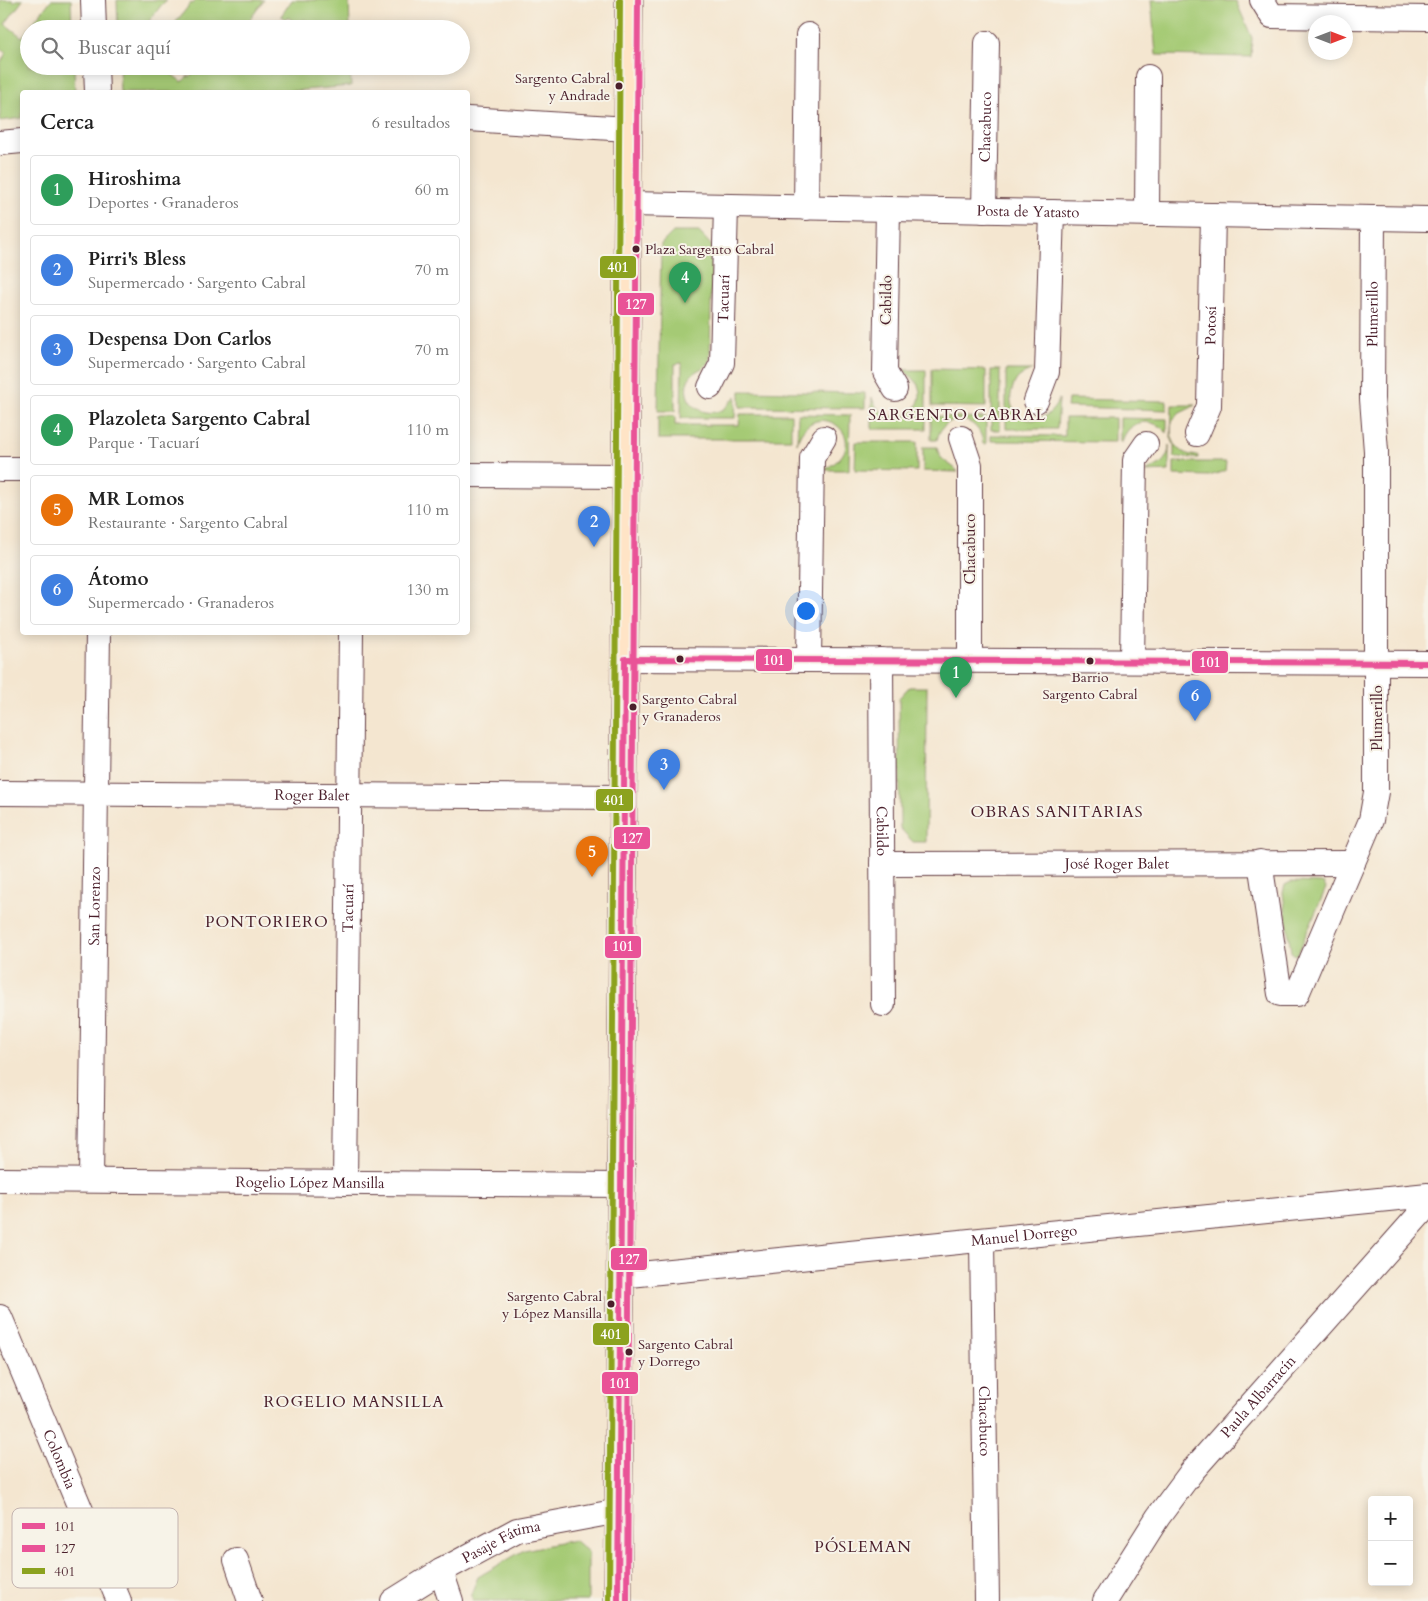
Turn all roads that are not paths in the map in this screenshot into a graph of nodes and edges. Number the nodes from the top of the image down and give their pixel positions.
1 (93, 0) edge
2 (629, 0) edge
3 (1262, 0) edge
4 (1428, 18) edge
5 (94, 20) edge
6 (808, 34) dead end
7 (987, 44) dead end
8 (96, 75) edge
9 (1148, 77) dead end
10 (97, 90) edge
11 (470, 119) edge
12 (628, 129) junction
13 (20, 141) edge
14 (0, 143) edge
15 (628, 204) junction
16 (726, 206) junction
17 (806, 208) junction
18 (888, 209) junction
19 (984, 211) junction
20 (1052, 212) junction
21 (1147, 214) junction
22 (1213, 215) junction
23 (1373, 218) junction
24 (1428, 219) edge
25 (710, 387) dead end
26 (895, 389) dead end
27 (1036, 401) dead end
28 (1198, 434) dead end
29 (824, 438) dead end
30 (961, 438) dead end
31 (1146, 444) dead end
32 (0, 469) edge
33 (20, 469) edge
34 (470, 475) edge
35 (626, 476) junction
36 (98, 635) edge
37 (350, 635) edge
38 (625, 659) junction
39 (809, 660) junction
40 (881, 660) junction
41 (970, 660) junction
42 (1132, 661) junction
43 (1377, 662) junction
44 (1428, 663) edge
45 (0, 794) edge
46 (96, 794) junction
47 (349, 796) junction
48 (624, 798) junction
49 (1260, 862) junction
50 (1353, 863) junction
51 (882, 864) junction
52 (882, 1004) dead end
53 (0, 1180) edge
54 (91, 1180) junction
55 (345, 1182) junction
56 (621, 1185) junction
57 (1428, 1195) edge
58 (1428, 1205) edge
59 (982, 1240) junction
60 (620, 1276) junction
61 (0, 1317) edge
62 (80, 1508) edge
63 (619, 1511) junction
64 (236, 1560) dead end
65 (441, 1571) junction
66 (114, 1588) edge
67 (119, 1601) edge
68 (250, 1601) edge
69 (392, 1601) edge
70 (451, 1601) edge
71 (618, 1601) edge
72 (987, 1601) edge
73 (1105, 1601) edge

1 - 5 street
2 - 12 main road
3 - 4 street
6 - 17 street
7 - 19 street, Chacabuco
8 - 10 street
9 - 21 street
11 - 12 street
12 - 15 main road
13 - 14 street
15 - 16 street, Posta de Yatasto
15 - 35 main road
16 - 17 street, Posta de Yatasto
16 - 25 street, Tacuarí
17 - 18 street, Posta de Yatasto
18 - 19 street, Posta de Yatasto
18 - 26 street, Cabildo
19 - 20 street, Posta de Yatasto
20 - 21 street, Posta de Yatasto
20 - 27 street
21 - 22 street, Posta de Yatasto
22 - 23 street, Posta de Yatasto
22 - 28 street, Potosí
23 - 24 street, Posta de Yatasto
23 - 43 street, Plumerillo
29 - 39 street
30 - 41 street, Chacabuco
31 - 42 street
32 - 33 street
34 - 35 street
35 - 38 main road
36 - 46 street, San Lorenzo
37 - 47 street, Tacuarí
38 - 39 street
38 - 48 main road
39 - 40 street
40 - 41 street
40 - 51 street, Cabildo
41 - 42 street
42 - 43 street
43 - 44 street
43 - 50 street, Plumerillo
45 - 46 street, Roger Balet
46 - 47 street, Roger Balet
46 - 54 street, San Lorenzo
47 - 48 street, Roger Balet
47 - 55 street, Tacuarí
48 - 56 main road
49 - 50 street, José Roger Balet
49 - 50 street, Plumerillo
49 - 51 street, José Roger Balet
51 - 52 street, Cabildo
53 - 54 street, Rogelio López Mansilla
54 - 55 street, Rogelio López Mansilla
55 - 56 street, Rogelio López Mansilla
56 - 60 main road
57 - 59 street, Manuel Dorrego
58 - 73 street, Paula Albarracín
59 - 60 street, Manuel Dorrego
59 - 72 street, Chacabuco
60 - 63 main road
61 - 62 street, Colombia
63 - 65 street, Pasaje Fátima
63 - 71 main road
64 - 68 street
65 - 69 street, Pasaje Fátima
65 - 70 street
66 - 67 street, Colombia

